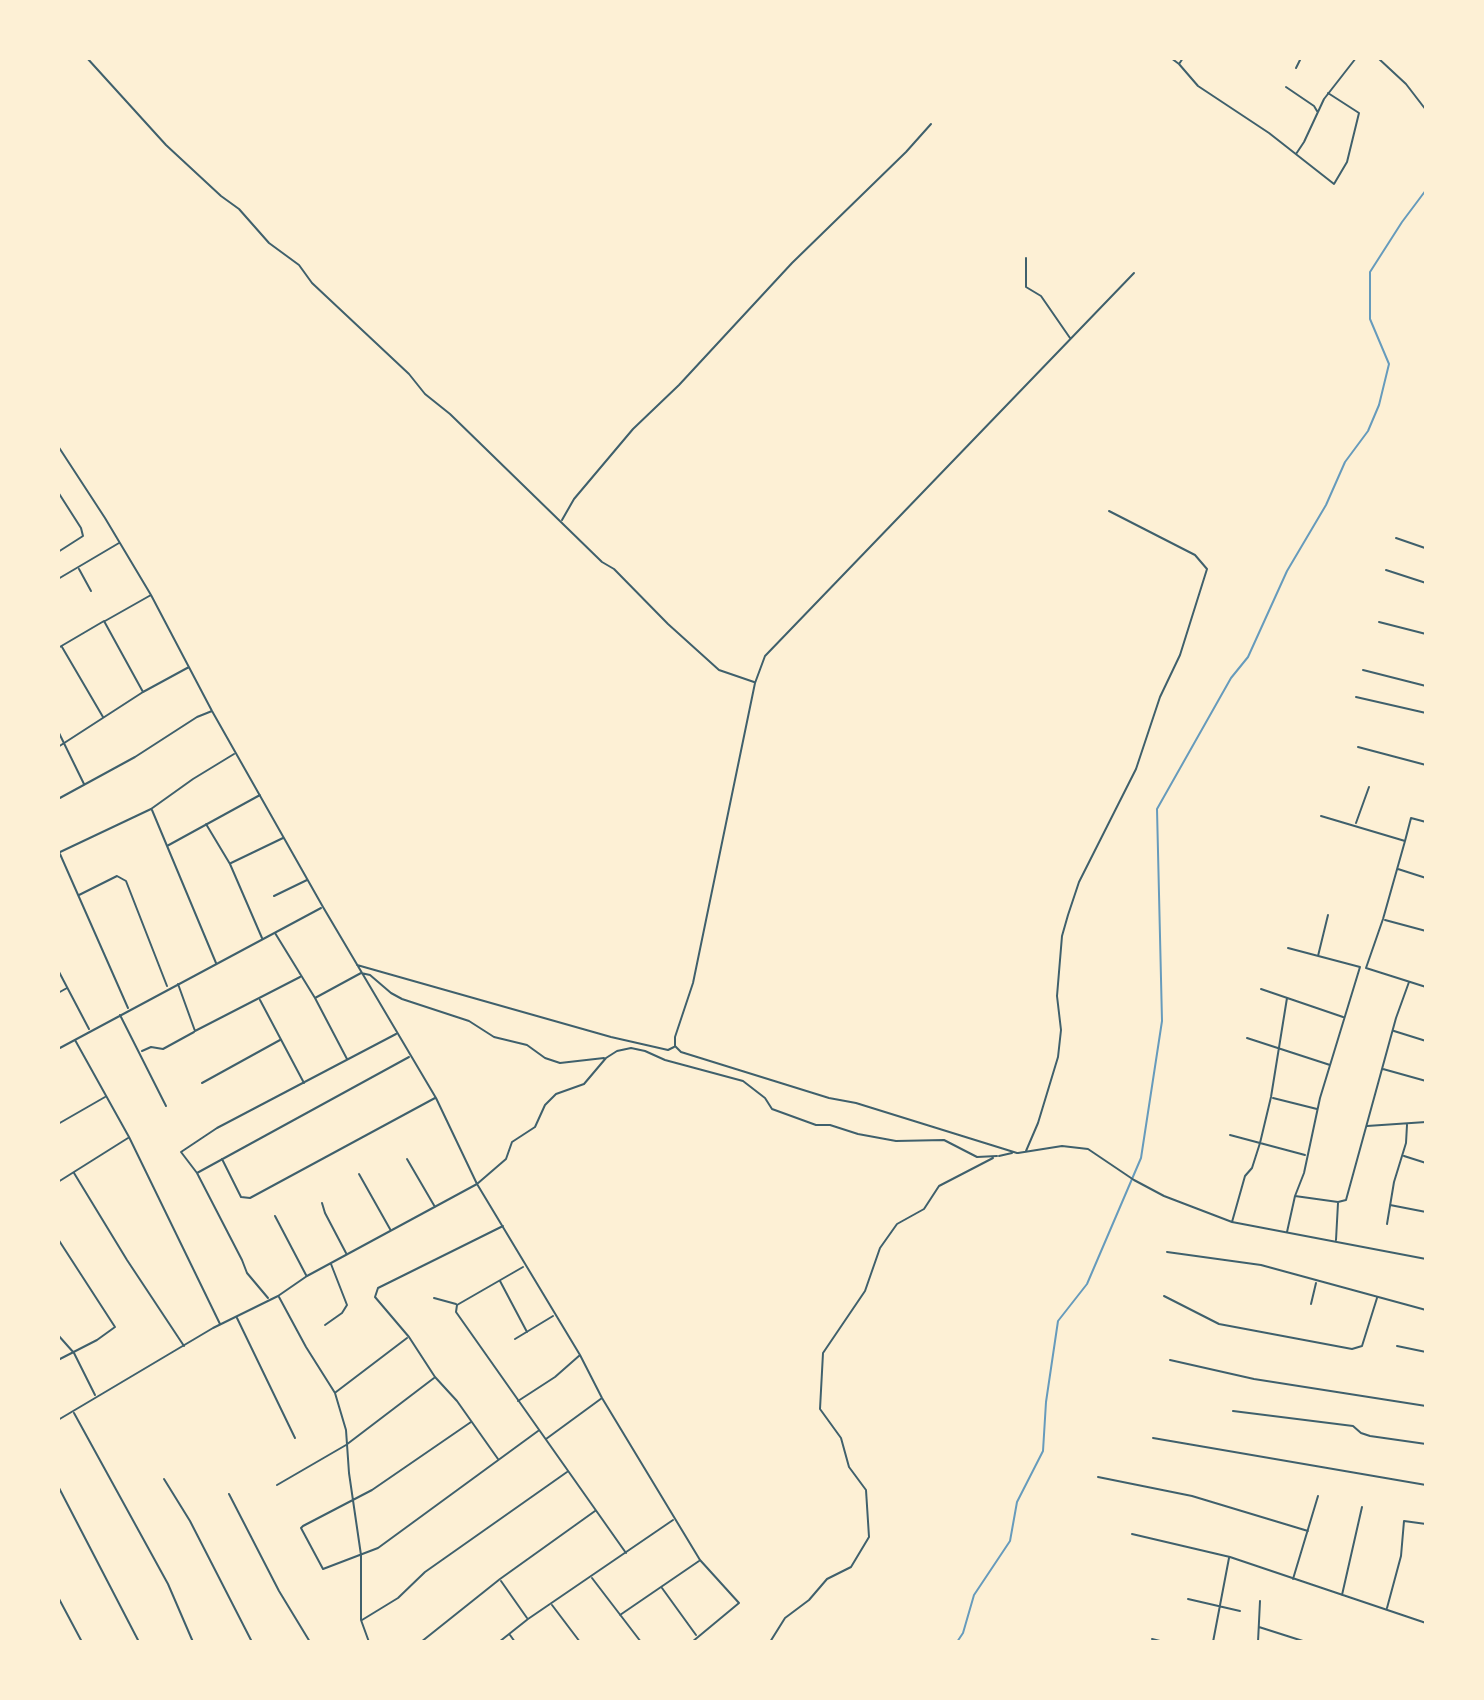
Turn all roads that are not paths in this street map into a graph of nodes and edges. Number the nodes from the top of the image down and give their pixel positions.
1 (87, 58) edge
2 (1171, 58) edge
3 (1183, 58) edge
4 (1301, 58) edge
5 (1356, 58) edge
6 (1378, 58) edge
7 (1385, 58) edge
8 (1382, 62) junction
9 (1179, 64) junction
10 (1296, 68) dead end
11 (1286, 87) dead end
12 (1328, 93) junction
13 (1426, 110) edge
14 (1317, 113) junction
15 (931, 124) dead end
16 (1295, 155) junction
17 (1026, 258) dead end
18 (1134, 273) dead end
19 (1071, 339) junction
20 (58, 446) edge
21 (58, 492) edge
22 (1109, 511) dead end
23 (561, 521) junction
24 (1396, 538) dead end
25 (121, 542) junction
26 (1426, 547) edge
27 (58, 552) edge
28 (79, 568) junction
29 (1386, 570) dead end
30 (58, 579) edge
31 (1426, 583) edge
32 (91, 591) dead end
33 (151, 595) junction
34 (104, 621) junction
35 (1379, 622) dead end
36 (1426, 634) edge
37 (60, 647) edge
38 (189, 667) junction
39 (1363, 670) dead end
40 (755, 683) junction
41 (1426, 686) edge
42 (143, 692) junction
43 (1356, 697) dead end
44 (212, 711) junction
45 (1426, 712) edge
46 (103, 717) junction
47 (58, 731) edge
48 (64, 743) junction
49 (58, 747) edge
50 (1358, 747) dead end
51 (236, 753) junction
52 (1426, 765) edge
53 (84, 784) junction
54 (1369, 787) dead end
55 (261, 794) junction
56 (58, 799) edge
57 (151, 809) junction
58 (1321, 816) dead end
59 (1426, 822) edge
60 (206, 824) junction
61 (1356, 825) junction
62 (285, 837) junction
63 (1405, 841) junction
64 (167, 847) junction
65 (60, 854) edge
66 (230, 864) junction
67 (1398, 869) junction
68 (1426, 878) edge
69 (308, 879) junction
70 (78, 896) junction
71 (274, 896) dead end
72 (323, 907) junction
73 (1328, 915) dead end
74 (1383, 919) junction
75 (1426, 931) edge
76 (275, 933) junction
77 (262, 938) junction
78 (1288, 948) dead end
79 (1318, 956) junction
80 (216, 963) junction
81 (357, 965) junction
82 (1360, 967) junction
83 (1366, 968) junction
84 (58, 970) edge
85 (361, 973) junction
86 (302, 977) junction
87 (1409, 982) junction
88 (178, 984) junction
89 (1426, 987) edge
90 (67, 988) junction
91 (167, 988) junction
92 (1261, 989) dead end
93 (58, 993) edge
94 (315, 998) junction
95 (1287, 998) junction
96 (260, 999) junction
97 (128, 1009) junction
98 (119, 1014) junction
99 (1343, 1017) junction
100 (90, 1031) junction
101 (195, 1031) junction
102 (1393, 1031) junction
103 (396, 1034) junction
104 (1247, 1038) dead end
105 (75, 1040) junction
106 (281, 1040) junction
107 (1426, 1041) edge
108 (675, 1046) junction
109 (1277, 1047) junction
110 (58, 1049) edge
111 (140, 1051) junction
112 (410, 1057) junction
113 (606, 1058) junction
114 (347, 1060) junction
115 (1330, 1065) junction
116 (1382, 1069) junction
117 (1426, 1081) edge
118 (202, 1083) dead end
119 (304, 1083) junction
120 (107, 1097) junction
121 (1271, 1097) junction
122 (436, 1098) junction
123 (166, 1106) dead end
124 (1318, 1110) junction
125 (1426, 1122) edge
126 (58, 1124) edge
127 (1407, 1125) junction
128 (1366, 1126) junction
129 (1230, 1135) dead end
130 (129, 1137) junction
131 (1260, 1143) junction
132 (1026, 1152) junction
133 (1017, 1153) junction
134 (1306, 1155) junction
135 (1403, 1155) junction
136 (997, 1156) junction
137 (222, 1159) junction
138 (407, 1159) dead end
139 (1426, 1163) edge
140 (74, 1173) junction
141 (197, 1173) junction
142 (359, 1174) dead end
143 (58, 1182) edge
144 (477, 1184) junction
145 (1295, 1196) junction
146 (1338, 1202) junction
147 (322, 1203) dead end
148 (1389, 1204) junction
149 (435, 1207) junction
150 (1426, 1212) edge
151 (275, 1216) dead end
152 (1232, 1222) junction
153 (1387, 1224) dead end
154 (504, 1225) junction
155 (391, 1230) junction
156 (1287, 1232) junction
157 (58, 1239) edge
158 (1336, 1240) junction
159 (1167, 1252) dead end
160 (347, 1254) junction
161 (1426, 1259) edge
162 (330, 1263) junction
163 (525, 1266) junction
164 (307, 1276) junction
165 (500, 1281) junction
166 (1317, 1282) junction
167 (278, 1296) junction
168 (1164, 1296) dead end
169 (1377, 1297) junction
170 (434, 1298) dead end
171 (269, 1299) junction
172 (1311, 1304) dead end
173 (457, 1305) junction
174 (1426, 1310) edge
175 (554, 1315) junction
176 (236, 1317) junction
177 (325, 1325) dead end
178 (221, 1326) junction
179 (527, 1332) junction
180 (58, 1335) edge
181 (409, 1337) junction
182 (515, 1339) dead end
183 (184, 1346) junction
184 (1397, 1346) dead end
185 (1426, 1352) edge
186 (74, 1353) junction
187 (580, 1355) junction
188 (58, 1360) edge
189 (1170, 1360) dead end
190 (435, 1377) junction
191 (335, 1393) junction
192 (96, 1397) junction
193 (604, 1400) junction
194 (517, 1402) junction
195 (1426, 1406) edge
196 (1233, 1411) dead end
197 (74, 1412) junction
198 (58, 1420) edge
199 (471, 1422) junction
200 (538, 1431) junction
201 (295, 1438) dead end
202 (1153, 1438) dead end
203 (545, 1440) junction
204 (1426, 1444) edge
205 (346, 1445) junction
206 (499, 1459) junction
207 (567, 1472) junction
208 (1098, 1477) dead end
209 (164, 1479) dead end
210 (277, 1485) dead end
211 (1426, 1485) edge
212 (58, 1486) edge
213 (229, 1494) dead end
214 (1318, 1496) dead end
215 (353, 1501) junction
216 (1362, 1507) dead end
217 (595, 1511) junction
218 (674, 1520) junction
219 (1426, 1524) edge
220 (1308, 1531) junction
221 (1132, 1534) dead end
222 (626, 1553) junction
223 (361, 1555) junction
224 (1230, 1557) junction
225 (700, 1560) junction
226 (591, 1577) junction
227 (500, 1579) junction
228 (1293, 1579) junction
229 (662, 1587) junction
230 (1342, 1595) junction
231 (58, 1597) edge
232 (1188, 1599) dead end
233 (1260, 1601) dead end
234 (551, 1604) junction
235 (1220, 1607) junction
236 (1386, 1609) junction
237 (1240, 1611) dead end
238 (620, 1615) junction
239 (528, 1619) junction
240 (361, 1620) junction
241 (1426, 1623) edge
242 (1259, 1627) junction
243 (509, 1634) junction
244 (697, 1637) junction
245 (1152, 1639) dead end
246 (82, 1642) edge
247 (139, 1642) edge
248 (193, 1642) edge
249 (252, 1642) edge
250 (310, 1642) edge
251 (369, 1642) edge
252 (421, 1642) edge
253 (499, 1642) edge
254 (515, 1642) edge
255 (580, 1642) edge
256 (641, 1642) edge
257 (692, 1642) edge
258 (770, 1642) edge
259 (1164, 1642) edge
260 (1213, 1642) edge
261 (1258, 1642) edge
262 (1306, 1642) edge

1 - 23 street
2 - 9 street
3 - 9 street
4 - 10 street
5 - 12 street
6 - 8 street
7 - 8 street
8 - 13 street
9 - 16 street
11 - 14 street
12 - 14 street
12 - 16 street
14 - 16 street
15 - 23 street
17 - 19 street
18 - 19 street
19 - 40 street
20 - 25 street
21 - 27 street
22 - 132 street
23 - 40 street
24 - 26 street
25 - 28 street
25 - 33 street
28 - 30 street
28 - 32 street
29 - 31 street
33 - 34 street
33 - 38 street
34 - 37 street
34 - 42 street
35 - 36 street
37 - 46 street
38 - 42 street
38 - 44 street
39 - 41 street
40 - 108 street
42 - 46 street
43 - 45 street
44 - 51 street
44 - 53 street
46 - 48 street
47 - 48 street
48 - 49 street
48 - 53 street
50 - 52 street
51 - 55 street
51 - 57 street
53 - 56 street
54 - 61 street
55 - 60 street
55 - 62 street
57 - 64 street
57 - 65 street
58 - 61 street
59 - 63 street
60 - 64 street
60 - 66 street
61 - 63 street
62 - 66 street
62 - 69 street
63 - 67 street
64 - 80 street
65 - 70 street
66 - 77 street
67 - 68 street
67 - 74 street
69 - 71 street
69 - 72 street
70 - 91 street
70 - 97 street
72 - 76 street
72 - 81 street
73 - 79 street
74 - 75 street
74 - 83 street
76 - 77 street
76 - 86 street
77 - 80 street
78 - 79 street
79 - 82 street
80 - 88 street
81 - 85 street
81 - 108 street
82 - 83 street
82 - 99 street
83 - 87 street
84 - 90 street
85 - 94 street
85 - 103 street
85 - 113 street
86 - 94 street
86 - 96 street
87 - 89 street
87 - 102 street
88 - 91 street
88 - 101 street
90 - 93 street
90 - 100 street
91 - 97 street
92 - 95 street
94 - 114 street
95 - 99 street
95 - 109 street
96 - 101 street
96 - 106 street
97 - 98 street
98 - 100 street
98 - 111 street
99 - 115 street
100 - 105 street
101 - 111 street
102 - 107 street
102 - 116 street
103 - 112 street
103 - 114 street
104 - 109 street
105 - 110 street
105 - 120 street
106 - 118 street
106 - 119 street
108 - 133 street
109 - 115 street
109 - 121 street
111 - 123 street
112 - 122 street
112 - 137 street
113 - 136 street
113 - 144 street
114 - 119 street
115 - 124 street
116 - 117 street
116 - 128 street
119 - 141 street
120 - 126 street
120 - 130 street
121 - 124 street
121 - 131 street
122 - 137 street
122 - 144 street
124 - 134 street
125 - 127 street
127 - 128 street
127 - 135 street
128 - 146 street
129 - 131 street
130 - 140 street
130 - 178 street
131 - 134 street
131 - 152 street
132 - 133 street
132 - 152 street
133 - 136 street
134 - 145 street
135 - 139 street
135 - 148 street
136 - 258 street
137 - 141 street
138 - 149 street
140 - 143 street
140 - 183 street
141 - 171 street
142 - 155 street
144 - 149 street
144 - 154 street
145 - 146 street
145 - 156 street
146 - 158 street
147 - 160 street
148 - 150 street
148 - 153 street
149 - 155 street
151 - 164 street
152 - 156 street
154 - 163 street
154 - 181 street
155 - 160 street
156 - 158 street
157 - 186 street
158 - 161 street
159 - 166 street
160 - 162 street
162 - 164 street
162 - 177 street
163 - 165 street
163 - 175 street
164 - 167 street
165 - 173 street
165 - 179 street
166 - 169 street
166 - 172 street
167 - 171 street
167 - 191 street
168 - 169 street
169 - 174 street
170 - 173 street
171 - 176 street
173 - 194 street
175 - 179 street
175 - 187 street
176 - 178 street
176 - 201 street
178 - 183 street
179 - 182 street
180 - 186 street
181 - 190 street
181 - 191 street
183 - 192 street
184 - 185 street
186 - 188 street
186 - 192 street
187 - 193 street
187 - 194 street
189 - 195 street
190 - 199 street
190 - 205 street
191 - 205 street
192 - 197 street
193 - 203 street
193 - 218 street
194 - 200 street
196 - 204 street
197 - 198 street
197 - 248 street
199 - 206 street
199 - 215 street
200 - 203 street
200 - 206 street
202 - 211 street
203 - 207 street
205 - 210 street
205 - 215 street
206 - 223 street
207 - 217 street
207 - 240 street
208 - 220 street
209 - 249 street
212 - 247 street
213 - 250 street
214 - 220 street
215 - 223 street
215 - 223 street
216 - 230 street
217 - 222 street
217 - 227 street
218 - 222 street
218 - 225 street
219 - 236 street
220 - 228 street
221 - 224 street
222 - 226 street
223 - 240 street
224 - 228 street
224 - 235 street
225 - 229 street
225 - 244 street
226 - 234 street
226 - 238 street
227 - 239 street
227 - 252 street
228 - 230 street
229 - 238 street
229 - 244 street
230 - 236 street
231 - 246 street
232 - 235 street
233 - 242 street
234 - 239 street
234 - 255 street
235 - 237 street
235 - 260 street
236 - 241 street
238 - 256 street
239 - 243 street
240 - 251 street
242 - 261 street
242 - 262 street
243 - 253 street
243 - 254 street
244 - 257 street
245 - 259 street

